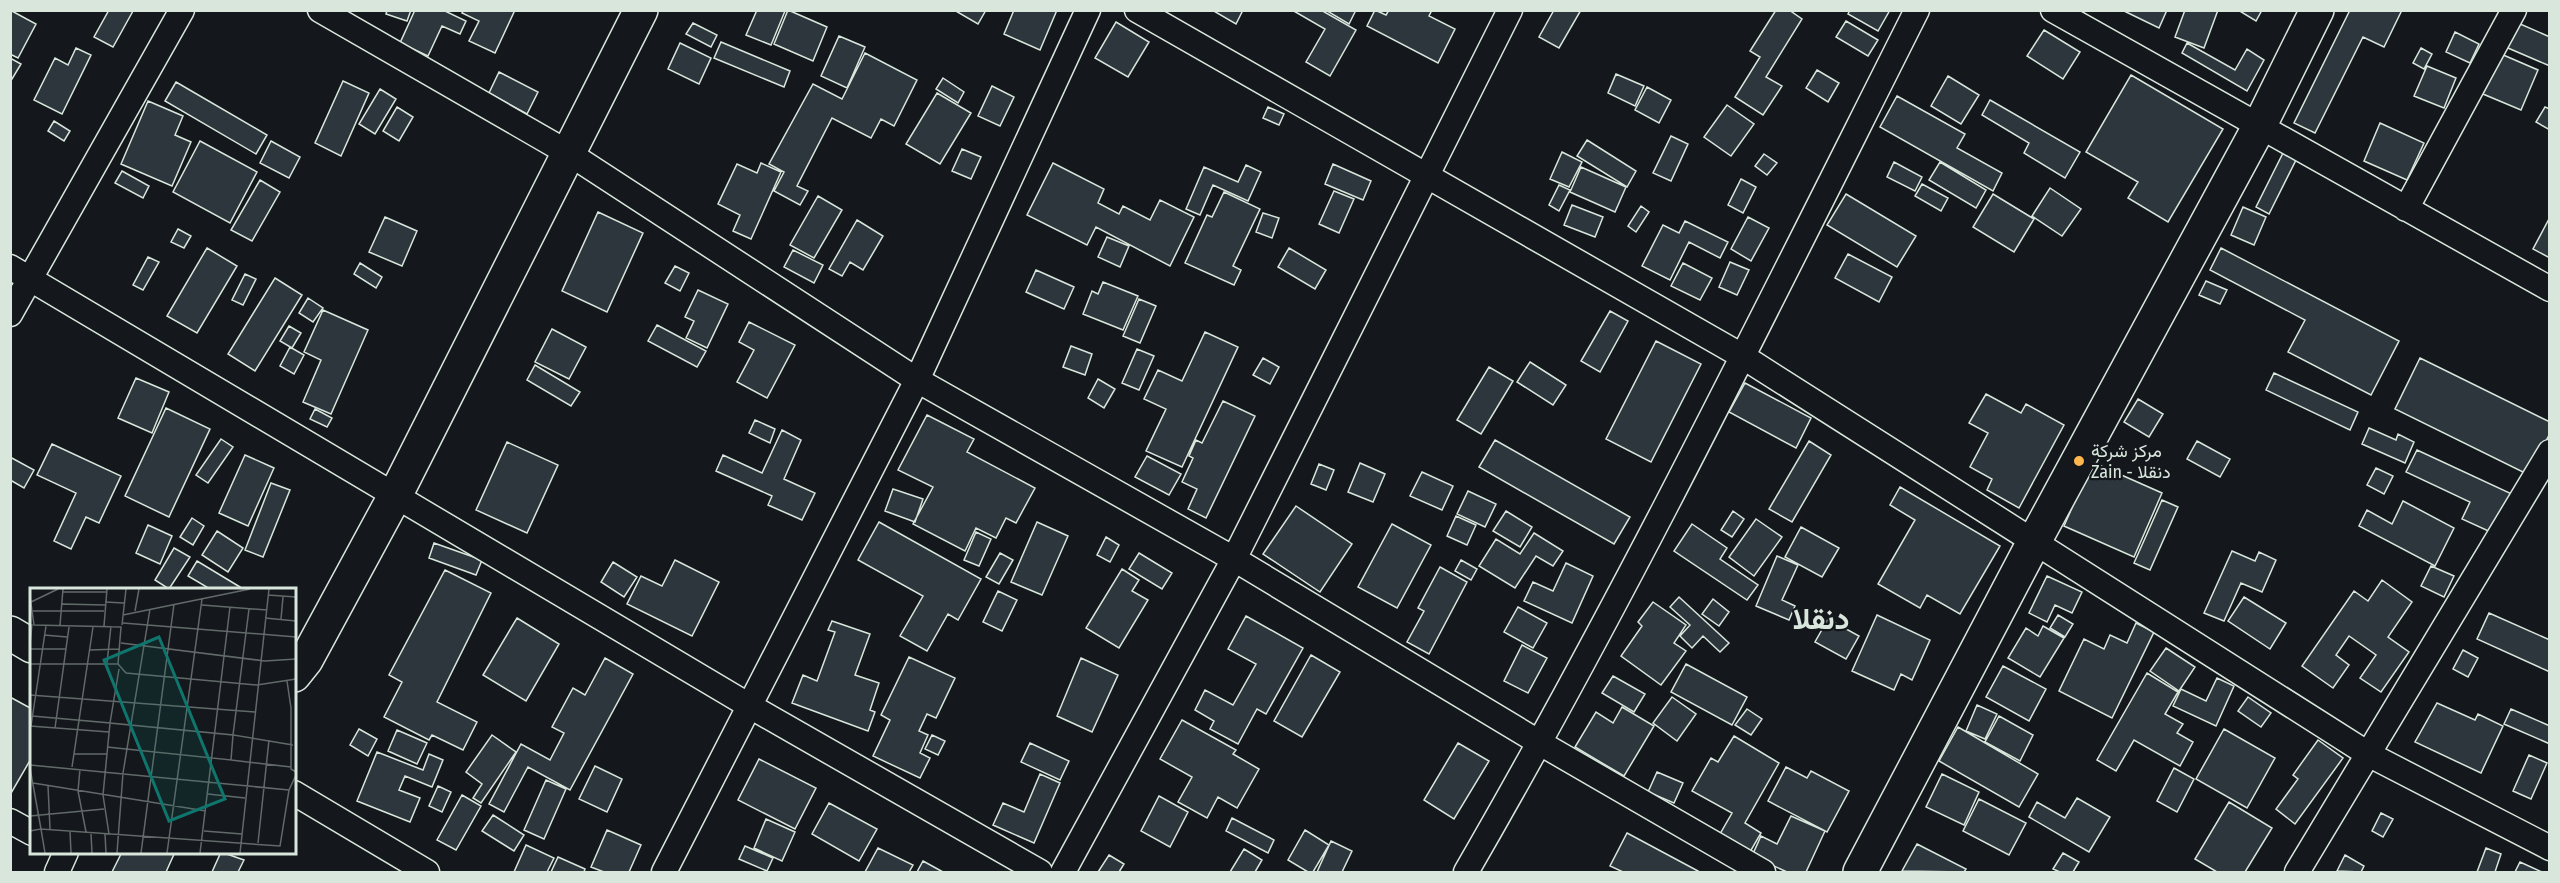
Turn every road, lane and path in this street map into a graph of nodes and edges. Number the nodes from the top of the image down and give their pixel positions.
1 (182, 10) edge
2 (320, 10) edge
3 (641, 10) edge
4 (1088, 10) edge
5 (1137, 10) edge
6 (1510, 10) edge
7 (1917, 10) edge
8 (2053, 10) edge
9 (2317, 10) edge
10 (2514, 10) edge
11 (2259, 127) junction
12 (570, 154) junction
13 (1427, 178) junction
14 (2406, 209) junction
15 (20, 273) edge
16 (2550, 289) edge
17 (10, 314) edge
18 (1742, 356) junction
19 (916, 380) junction
20 (2550, 452) edge
21 (396, 494) junction
22 (2035, 540) junction
23 (1234, 559) junction
24 (10, 633) edge
25 (30, 645) edge
26 (296, 672) edge
27 (748, 705) junction
28 (1540, 743) junction
29 (2368, 754) junction
30 (296, 794) edge
31 (10, 821) edge
32 (30, 832) edge
33 (2550, 849) edge
34 (66, 853) edge
35 (57, 873) edge
36 (427, 873) edge
37 (664, 873) edge
38 (1040, 873) edge
39 (1063, 873) edge
40 (1466, 873) edge
41 (1763, 873) edge
42 (1860, 873) edge
43 (2297, 873) edge

1 - 15 street
2 - 12 street
3 - 12 street
4 - 19 street
5 - 13 street
6 - 13 street
7 - 18 street
8 - 11 street
9 - 11 street
10 - 14 street
11 - 14 street
11 - 22 street
12 - 19 street
12 - 21 street
13 - 18 street
13 - 23 street
14 - 16 street
15 - 17 street
15 - 21 street
18 - 22 street
18 - 28 street
19 - 23 street
19 - 27 street
20 - 29 street
21 - 26 street
21 - 27 street
22 - 29 street
22 - 42 street
23 - 28 street
23 - 39 street
24 - 25 street
27 - 37 street
27 - 38 street
28 - 40 street
28 - 41 street
29 - 33 street
29 - 43 street
30 - 36 street
31 - 32 street
34 - 35 street

